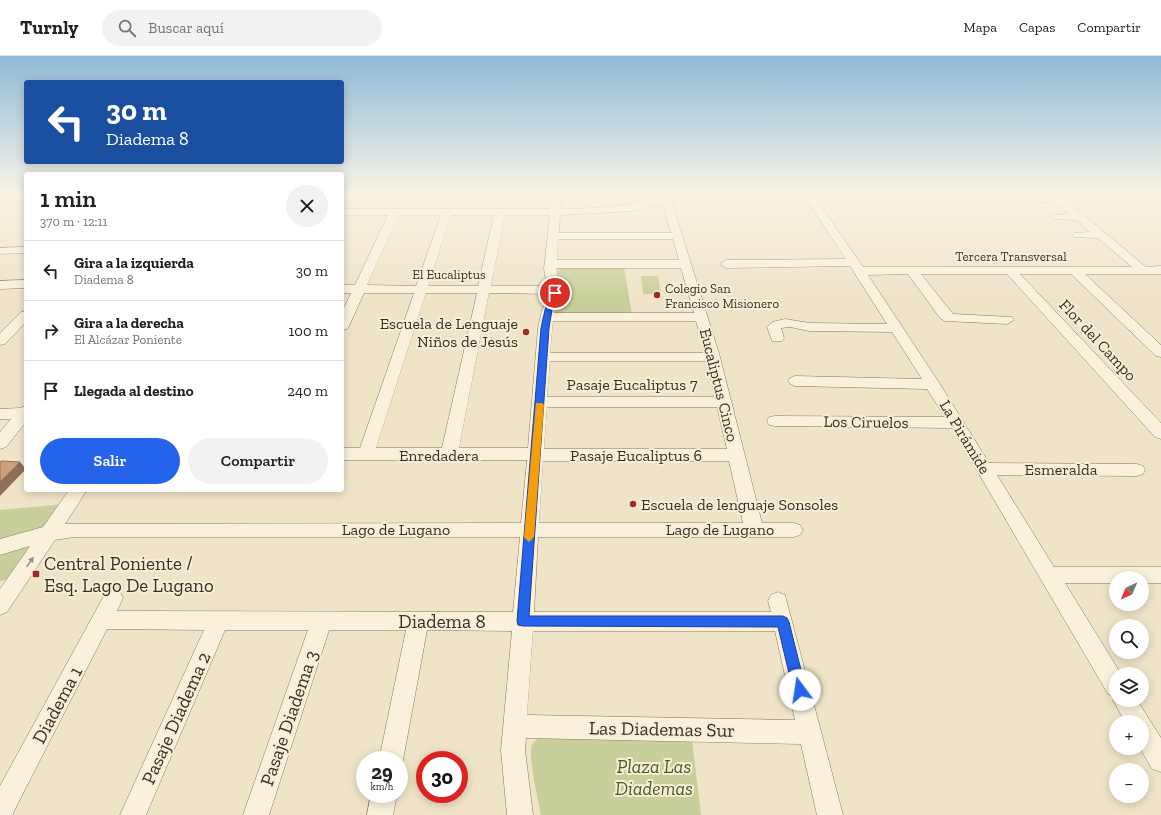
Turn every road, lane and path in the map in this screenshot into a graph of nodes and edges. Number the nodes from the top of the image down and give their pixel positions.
1 (387, 228) edge
2 (441, 228) edge
3 (497, 228) edge
4 (554, 228) edge
5 (676, 228) edge
6 (831, 228) edge
7 (1093, 228) edge
8 (1078, 235) dead end
9 (1101, 235) junction
10 (553, 236) junction
11 (678, 236) junction
12 (24, 250) edge
13 (3, 251) dead end
14 (551, 264) junction
15 (686, 264) junction
16 (726, 264) dead end
17 (858, 267) junction
18 (1010, 270) junction
19 (1074, 270) junction
20 (1143, 270) junction
21 (1161, 270) edge
22 (912, 271) junction
23 (24, 284) edge
24 (0, 285) edge
25 (344, 289) edge
26 (359, 289) junction
27 (421, 289) junction
28 (484, 290) junction
29 (555, 290) junction
30 (547, 317) junction
31 (702, 317) junction
32 (22, 319) edge
33 (1007, 320) dead end
34 (344, 322) edge
35 (0, 324) edge
36 (897, 328) junction
37 (777, 338) dead end
38 (0, 341) edge
39 (1161, 353) edge
40 (543, 357) junction
41 (713, 357) junction
42 (795, 381) dead end
43 (933, 384) junction
44 (540, 402) junction
45 (724, 402) junction
46 (24, 412) edge
47 (24, 413) edge
48 (0, 414) edge
49 (775, 421) dead end
50 (957, 423) junction
51 (1161, 433) edge
52 (0, 443) edge
53 (344, 454) edge
54 (366, 454) junction
55 (449, 455) junction
56 (535, 455) junction
57 (736, 456) junction
58 (984, 469) junction
59 (1137, 470) dead end
60 (77, 492) edge
61 (530, 528) junction
62 (754, 529) junction
63 (794, 530) dead end
64 (50, 533) junction
65 (0, 546) edge
66 (1049, 575) junction
67 (1161, 575) edge
68 (8, 582) edge
69 (113, 598) dead end
70 (0, 606) edge
71 (102, 620) junction
72 (220, 620) junction
73 (322, 621) junction
74 (418, 621) junction
75 (523, 621) junction
76 (1109, 674) edge
77 (515, 726) junction
78 (810, 732) junction
79 (393, 751) edge
80 (382, 803) edge
81 (0, 812) edge
82 (133, 815) edge
83 (256, 815) edge
84 (380, 815) edge
85 (520, 815) edge
86 (830, 815) edge

1 - 26 street
2 - 27 street
3 - 28 street
4 - 10 street
5 - 11 street, Eucaliptus Cinco
6 - 17 street, La Pirámide
7 - 9 street
8 - 9 street
9 - 20 street
10 - 11 street
10 - 14 street
11 - 15 street, Eucaliptus Cinco
12 - 13 street
14 - 15 street
14 - 29 street
15 - 31 street, Eucaliptus Cinco
16 - 17 street, Tercera Transversal
17 - 22 street, Tercera Transversal
17 - 36 street, La Pirámide
18 - 19 street, Tercera Transversal
18 - 22 street, Tercera Transversal
18 - 51 street, Flor del Campo
19 - 20 street, Tercera Transversal
19 - 39 street
20 - 21 street, Tercera Transversal
22 - 33 street
23 - 24 street
25 - 26 street, El Eucaliptus
26 - 27 street, El Eucaliptus
26 - 34 street
27 - 28 street, El Eucaliptus
27 - 54 street
28 - 29 street, El Eucaliptus
28 - 55 street
29 - 30 street
30 - 31 street
30 - 40 street
31 - 41 street, Eucaliptus Cinco
32 - 35 street
32 - 38 street
36 - 37 street
36 - 43 street, La Pirámide
40 - 41 street
40 - 44 street
41 - 45 street, Eucaliptus Cinco
42 - 43 street
43 - 50 street, La Pirámide
44 - 45 street, Pasaje Eucaliptus 7
44 - 56 street
45 - 57 street, Eucaliptus Cinco
46 - 48 street
47 - 52 street
49 - 50 street, Los Ciruelos
50 - 58 street, La Pirámide
53 - 54 street, Enredadera
54 - 55 street, Enredadera
55 - 56 street, Enredadera
56 - 57 street, Pasaje Eucaliptus 6
56 - 61 street
57 - 62 street, Eucaliptus Cinco
58 - 59 street, Esmeralda
58 - 66 street, La Pirámide
60 - 64 street
61 - 62 street, Lago de Lugano
61 - 64 street, Lago de Lugano
61 - 75 street
62 - 63 street, Lago de Lugano
64 - 65 street, Lago de Lugano
68 -> 64 street
66 - 67 street
66 - 76 street, La Pirámide
68 - 70 street
69 - 71 street, Diadema 1
71 - 72 street, Diadema 8
71 - 81 street, Diadema 1
72 - 73 street, Diadema 8
72 - 82 street, Pasaje Diadema 2
73 - 74 street, Diadema 8
73 - 83 street, Pasaje Diadema 3
74 - 75 street, Diadema 8
74 - 79 street
75 - 77 street
75 - 78 street, Diadema 8
77 - 78 street, Las Diademas Sur
77 - 85 street
78 - 86 street
80 - 84 street

